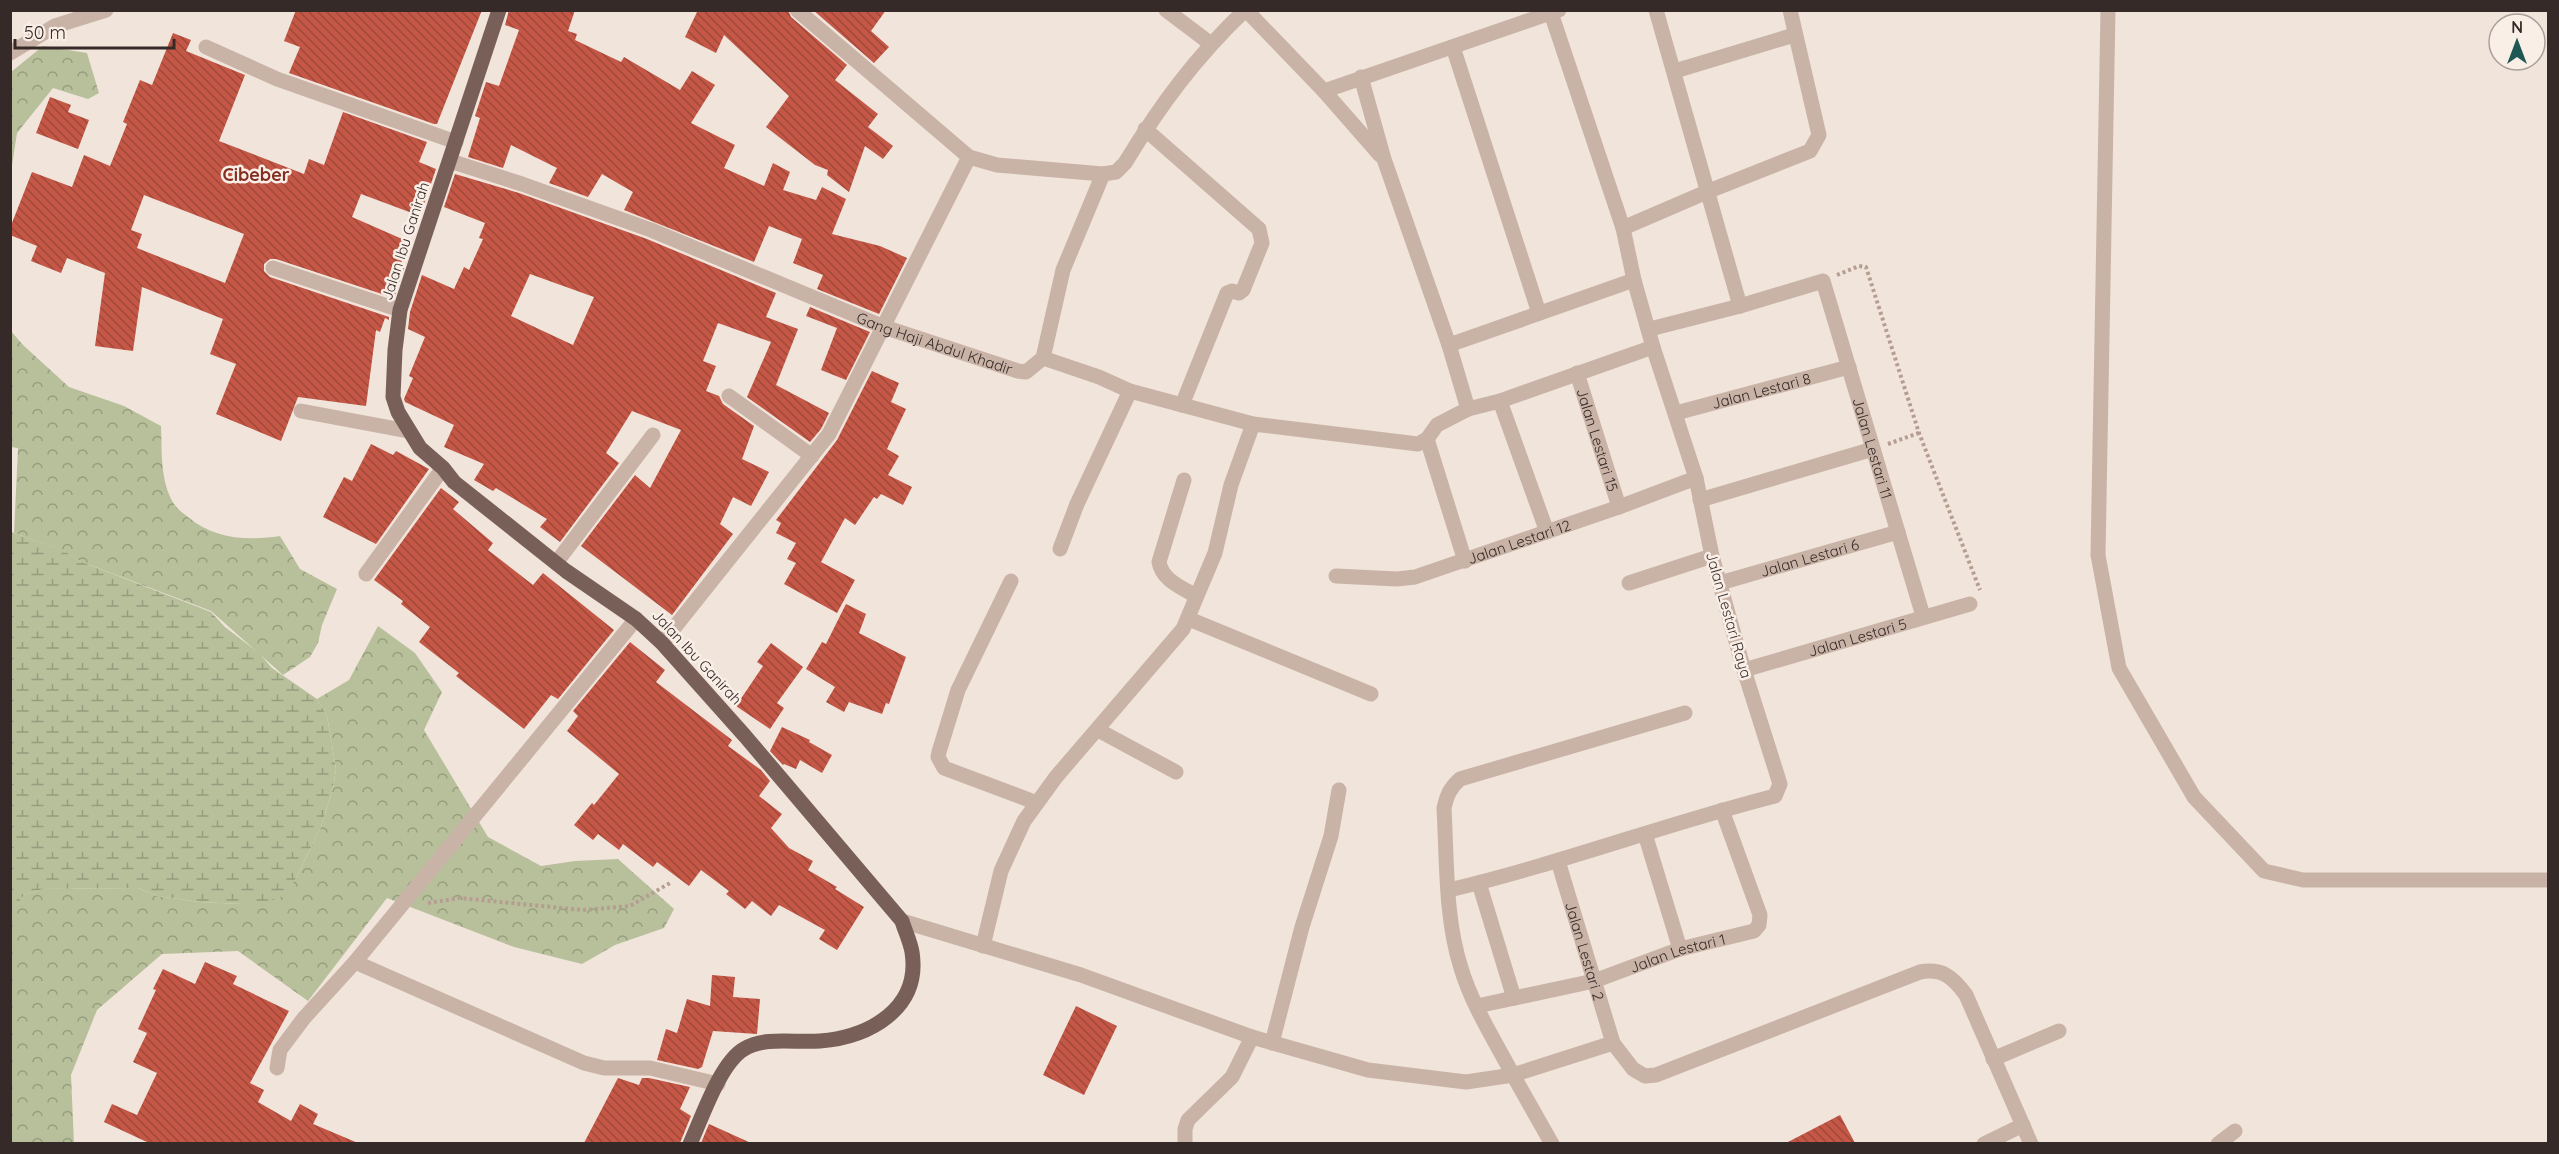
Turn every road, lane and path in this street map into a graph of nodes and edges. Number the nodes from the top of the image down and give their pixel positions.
1 (106, 10) edge
2 (499, 10) edge
3 (797, 10) edge
4 (1166, 10) edge
5 (1246, 10) edge
6 (1656, 10) edge
7 (1790, 10) edge
8 (2108, 10) edge
9 (1554, 11) edge
10 (1794, 35) junction
11 (1211, 44) junction
12 (206, 47) dead end
13 (1454, 47) junction
14 (10, 53) edge
15 (1675, 71) junction
16 (1361, 78) junction
17 (1324, 91) junction
18 (1145, 129) junction
19 (456, 142) junction
20 (969, 157) junction
21 (1384, 159) junction
22 (450, 161) junction
23 (1102, 174) junction
24 (1708, 190) junction
25 (1623, 228) junction
26 (273, 268) dead end
27 (1635, 280) junction
28 (1822, 281) junction
29 (1740, 306) junction
30 (400, 310) junction
31 (1539, 313) junction
32 (884, 327) junction
33 (1650, 329) junction
34 (1449, 345) junction
35 (1653, 347) junction
36 (1043, 358) junction
37 (1849, 367) junction
38 (1577, 374) junction
39 (1130, 391) junction
40 (729, 396) dead end
41 (1500, 400) junction
42 (1182, 405) junction
43 (1468, 409) junction
44 (301, 411) dead end
45 (1676, 413) junction
46 (1253, 424) junction
47 (408, 431) junction
48 (1919, 433) junction
49 (653, 435) dead end
50 (1428, 439) junction
51 (1873, 449) junction
52 (812, 456) junction
53 (443, 468) junction
54 (1696, 478) junction
55 (1184, 480) dead end
56 (1700, 500) junction
57 (1619, 507) junction
58 (1547, 532) junction
59 (1898, 532) junction
60 (1060, 549) dead end
61 (1712, 556) junction
62 (1465, 561) junction
63 (556, 563) junction
64 (366, 574) dead end
65 (1336, 576) dead end
66 (1011, 581) dead end
67 (1629, 583) dead end
68 (1720, 583) junction
69 (1196, 596) junction
70 (1970, 604) joint
71 (1923, 616) junction
72 (636, 619) junction
73 (1189, 619) junction
74 (662, 644) junction
75 (1744, 670) junction
76 (1371, 694) dead end
77 (1685, 713) dead end
78 (1098, 730) junction
79 (1176, 772) dead end
80 (1339, 790) dead end
81 (1037, 803) junction
82 (1722, 810) junction
83 (1645, 834) junction
84 (1558, 861) junction
85 (2548, 880) edge
86 (670, 883) dead end
87 (1479, 883) junction
88 (1450, 889) junction
89 (400, 907) junction
90 (902, 921) junction
91 (982, 946) junction
92 (1680, 949) junction
93 (355, 962) junction
94 (1594, 981) junction
95 (1514, 998) junction
96 (1477, 1006) junction
97 (2059, 1031) dead end
98 (1252, 1037) junction
99 (1272, 1043) junction
100 (1613, 1043) junction
101 (1994, 1059) junction
102 (277, 1068) dead end
103 (1514, 1075) junction
104 (718, 1084) junction
105 (2023, 1125) junction
106 (2235, 1131) dead end
107 (690, 1143) edge
108 (1185, 1143) edge
109 (1552, 1143) edge
110 (1983, 1143) edge
111 (2031, 1143) edge
112 (2218, 1143) edge

1 - 14 street
2 - 19 main road, Jalan Ibu Ganirah
3 - 20 street
4 - 11 street
5 - 11 street
5 - 17 street
6 - 15 street
7 - 10 street
8 - 85 street
9 - 13 street
9 - 25 street, Jalan Lestari Raya
10 - 15 street
10 - 24 street
11 - 18 street
12 - 19 street
13 - 16 street
13 - 31 street
15 - 24 street
16 - 17 street
16 - 21 street
17 - 21 street
18 - 23 street
18 - 42 street
19 - 22 main road, Jalan Ibu Ganirah
20 - 23 street
20 - 32 street
21 - 34 street
22 - 30 main road, Jalan Ibu Ganirah
22 - 32 street, Gang Haji Abdul Khadir
23 - 36 street
24 - 25 street
24 - 29 street
25 - 27 street, Jalan Lestari Raya
26 - 30 street
27 - 31 street
27 - 33 street, Jalan Lestari Raya
28 - 29 street
28 - 37 street, Jalan Lestari 11
28 - 48 path
29 - 33 street
30 - 47 main road, Jalan Ibu Ganirah
31 - 34 street
32 - 36 street, Gang Haji Abdul Khadir
32 - 52 street
33 - 35 street, Jalan Lestari Raya
34 - 43 street
35 - 38 street
35 - 45 street, Jalan Lestari Raya
36 - 39 street
37 - 45 street, Jalan Lestari 8
37 - 51 street, Jalan Lestari 11
38 - 41 street
38 - 57 street, Jalan Lestari 15
39 - 42 street
39 - 60 street
40 - 52 street
41 - 43 street
41 - 58 street
42 - 46 street
43 - 50 street
44 - 47 street
45 - 54 street, Jalan Lestari Raya
46 - 50 street
46 - 69 street
47 - 53 main road, Jalan Ibu Ganirah
48 - 51 path
48 - 70 path
49 - 63 street
50 - 62 street
51 - 56 street
51 - 59 street, Jalan Lestari 11
52 - 74 street
53 - 63 main road, Jalan Ibu Ganirah
53 - 64 street
54 - 56 street, Jalan Lestari Raya
54 - 57 street, Jalan Lestari 12
55 - 69 street
56 - 61 street, Jalan Lestari Raya
57 - 58 street, Jalan Lestari 12
58 - 62 street, Jalan Lestari 12
59 - 68 street, Jalan Lestari 6
59 - 71 street, Jalan Lestari 11
61 - 67 street
61 - 68 street, Jalan Lestari Raya
62 - 65 street, Jalan Lestari 12
63 - 72 main road, Jalan Ibu Ganirah
66 - 81 street
68 - 75 street, Jalan Lestari Raya
69 - 73 street
70 - 71 street, Jalan Lestari 5
71 - 75 street, Jalan Lestari 5
72 - 74 main road, Jalan Ibu Ganirah
72 - 89 street
73 - 76 street
73 - 78 street
74 - 90 main road, Jalan Ibu Ganirah
75 - 82 street, Jalan Lestari Raya
77 - 88 street
78 - 79 street
78 - 81 street
80 - 99 street
81 - 91 street
82 - 83 street, Jalan Lestari Raya
82 - 92 street, Jalan Lestari 1
83 - 84 street, Jalan Lestari Raya
83 - 92 street
84 - 87 street, Jalan Lestari Raya
84 - 94 street, Jalan Lestari 2
86 - 89 path
87 - 88 street, Jalan Lestari Raya
87 - 95 street
88 - 96 street
89 - 93 street
90 - 91 street
90 - 104 main road, Jalan Ibu Ganirah
91 - 98 street
92 - 94 street, Jalan Lestari 1
93 - 102 street
93 - 104 street
94 - 95 street, Jalan Lestari 1
94 - 100 street, Jalan Lestari 2
95 - 96 street, Jalan Lestari 1
96 - 103 street
97 - 101 street
98 - 99 street
98 - 108 street
99 - 103 street
100 - 101 street
100 - 103 street
101 - 105 street
103 - 109 street
104 - 107 main road, Jalan Ibu Ganirah
105 - 110 street
105 - 111 street
106 - 112 street

